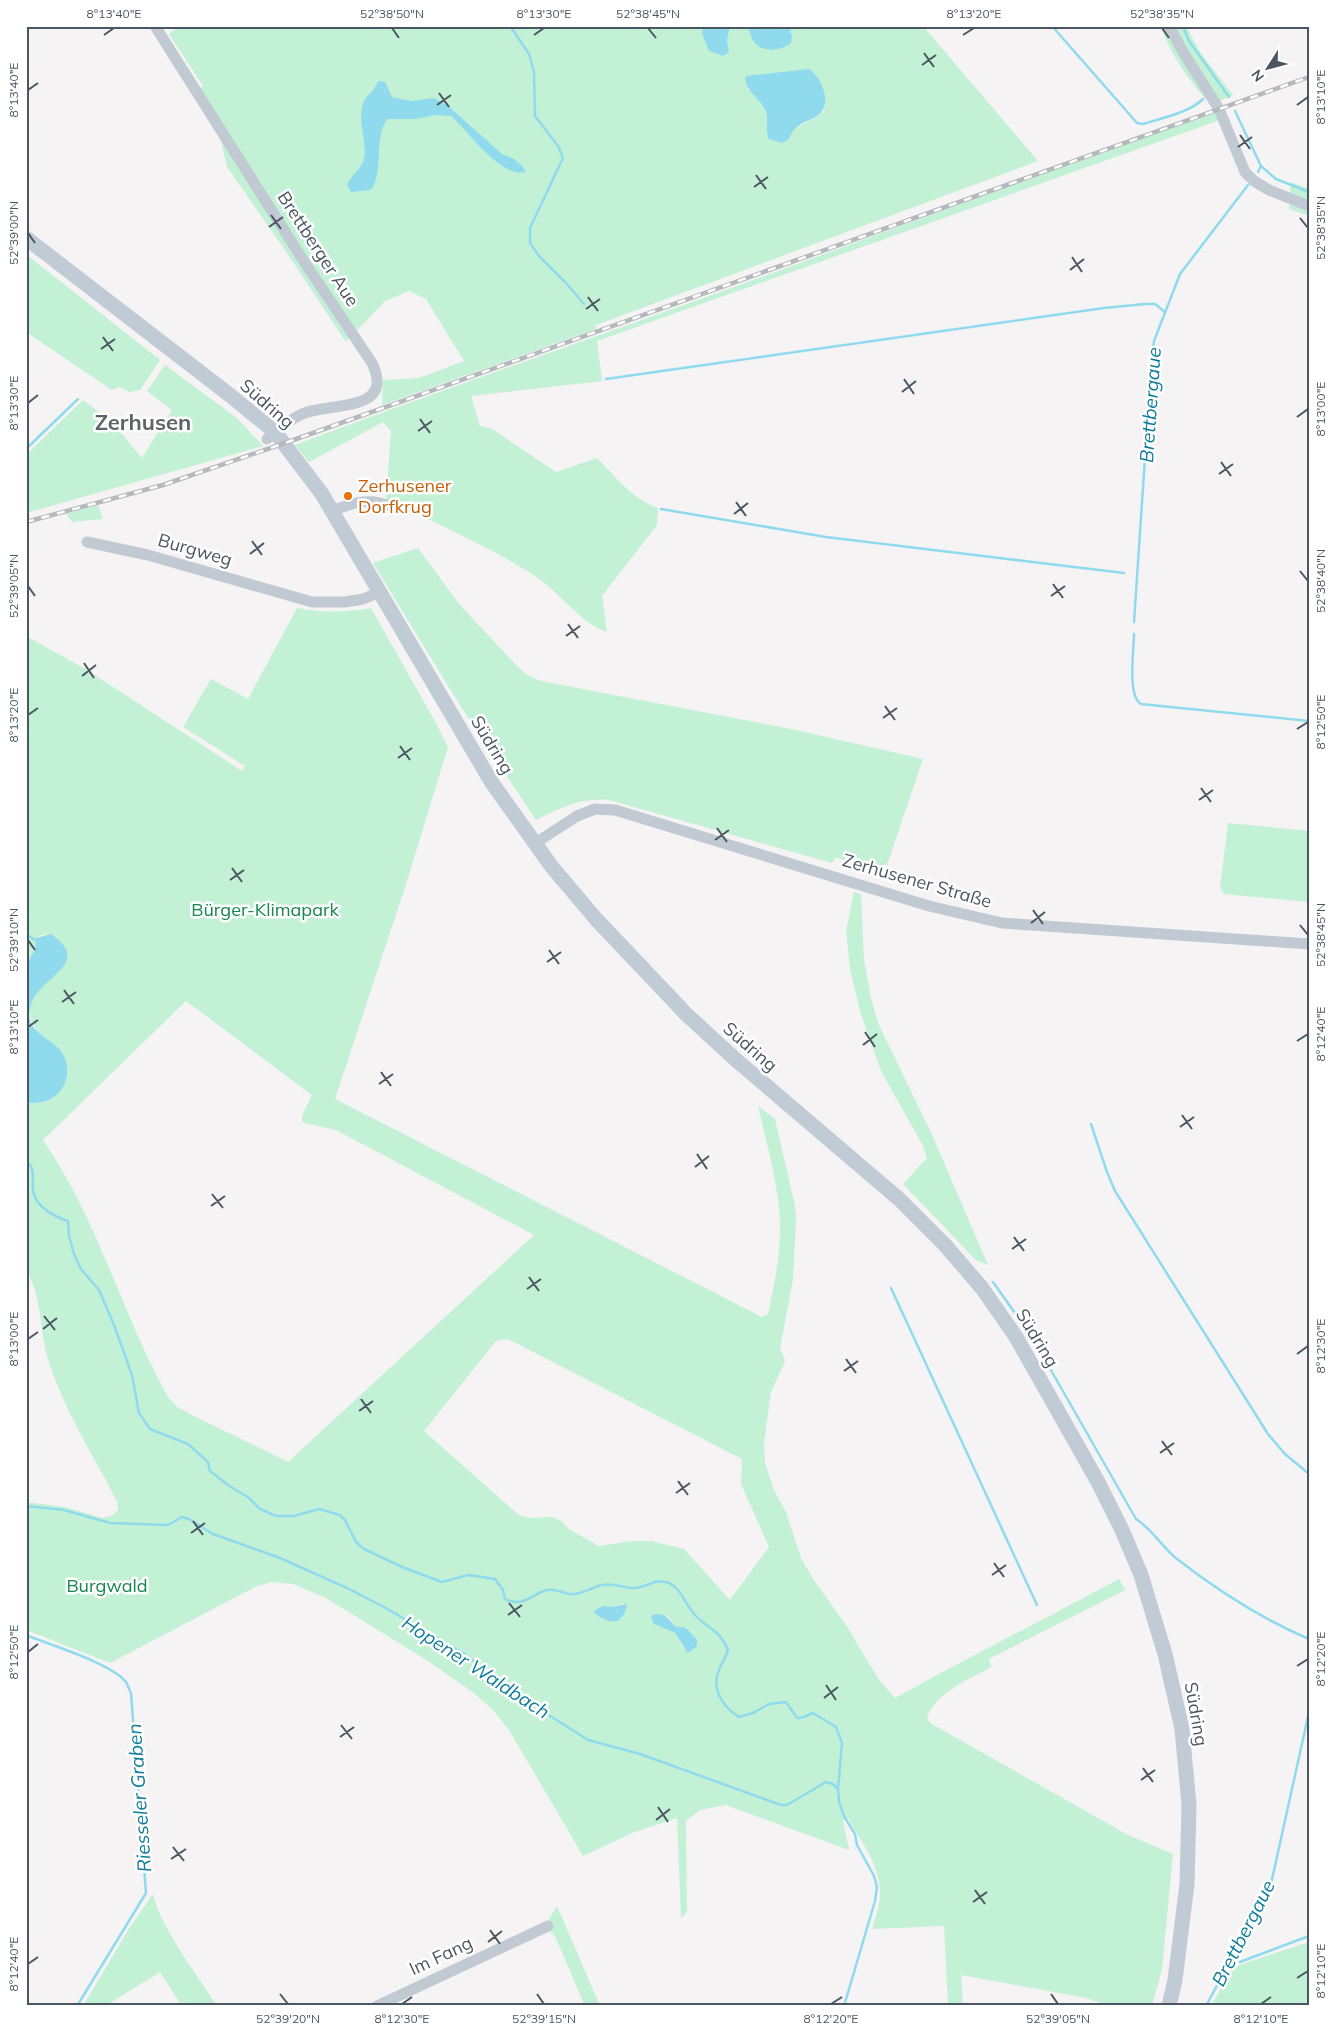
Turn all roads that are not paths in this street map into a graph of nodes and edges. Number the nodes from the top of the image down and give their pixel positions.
1 (155, 26) edge
2 (1169, 26) edge
3 (1309, 206) edge
4 (26, 238) edge
5 (271, 435) junction
6 (390, 506) dead end
7 (332, 511) junction
8 (87, 542) dead end
9 (380, 592) junction
10 (534, 844) junction
11 (1309, 944) edge
12 (548, 1926) dead end
13 (377, 2006) edge
14 (1169, 2006) edge

1 - 5 street, Brettberger Aue
2 - 3 street
4 - 5 main road, Südring
5 - 7 main road, Südring
6 - 7 street
7 - 9 main road, Südring
8 - 9 street, Burgweg
9 - 10 main road, Südring
10 - 11 street, Zerhusener Straße
10 - 14 main road, Südring
12 - 13 street, Im Fang

